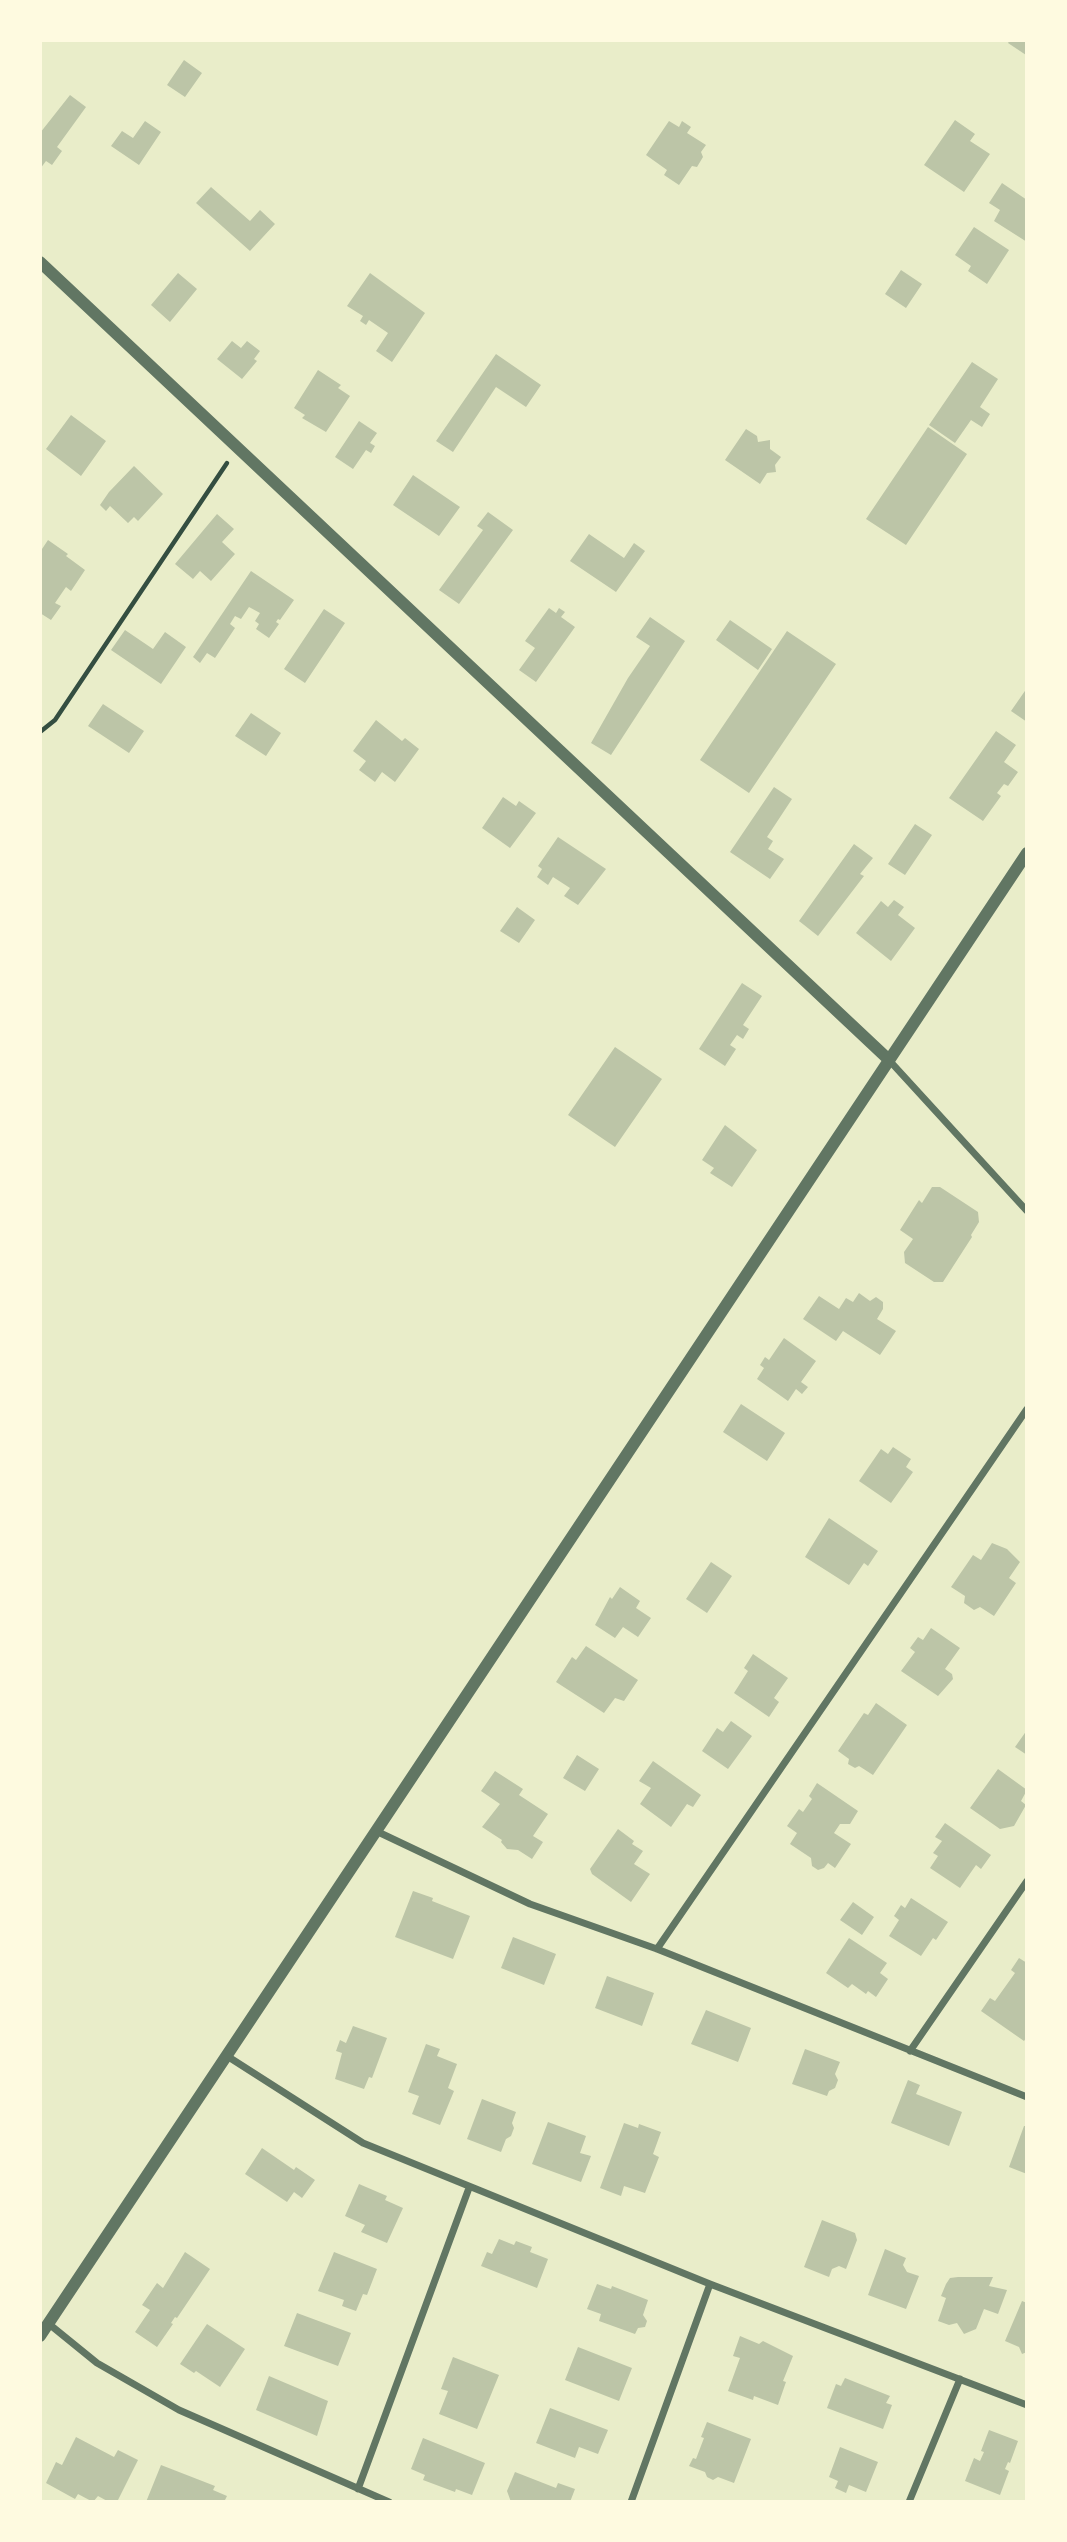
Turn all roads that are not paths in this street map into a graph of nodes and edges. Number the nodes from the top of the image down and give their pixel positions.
1 (40, 262) edge
2 (1027, 853) edge
3 (888, 1059) junction
4 (1027, 1211) edge
5 (1027, 1409) edge
6 (376, 1831) junction
7 (1027, 1881) edge
8 (657, 1949) junction
9 (910, 2052) junction
10 (227, 2056) junction
11 (1027, 2097) edge
12 (469, 2188) junction
13 (710, 2284) junction
14 (49, 2324) junction
15 (40, 2336) edge
16 (960, 2379) junction
17 (1027, 2405) edge
18 (358, 2489) junction
19 (389, 2502) edge
20 (631, 2502) edge
21 (909, 2502) edge

1 - 3 street
2 - 3 street
3 - 4 street
3 - 6 street
5 - 8 street
6 - 8 street
6 - 10 street
7 - 9 street
8 - 9 street
9 - 11 street
10 - 12 street
10 - 14 street
12 - 13 street
12 - 18 street
13 - 16 street
13 - 20 street
14 - 15 street
14 - 18 street
16 - 17 street
16 - 21 street
18 - 19 street

